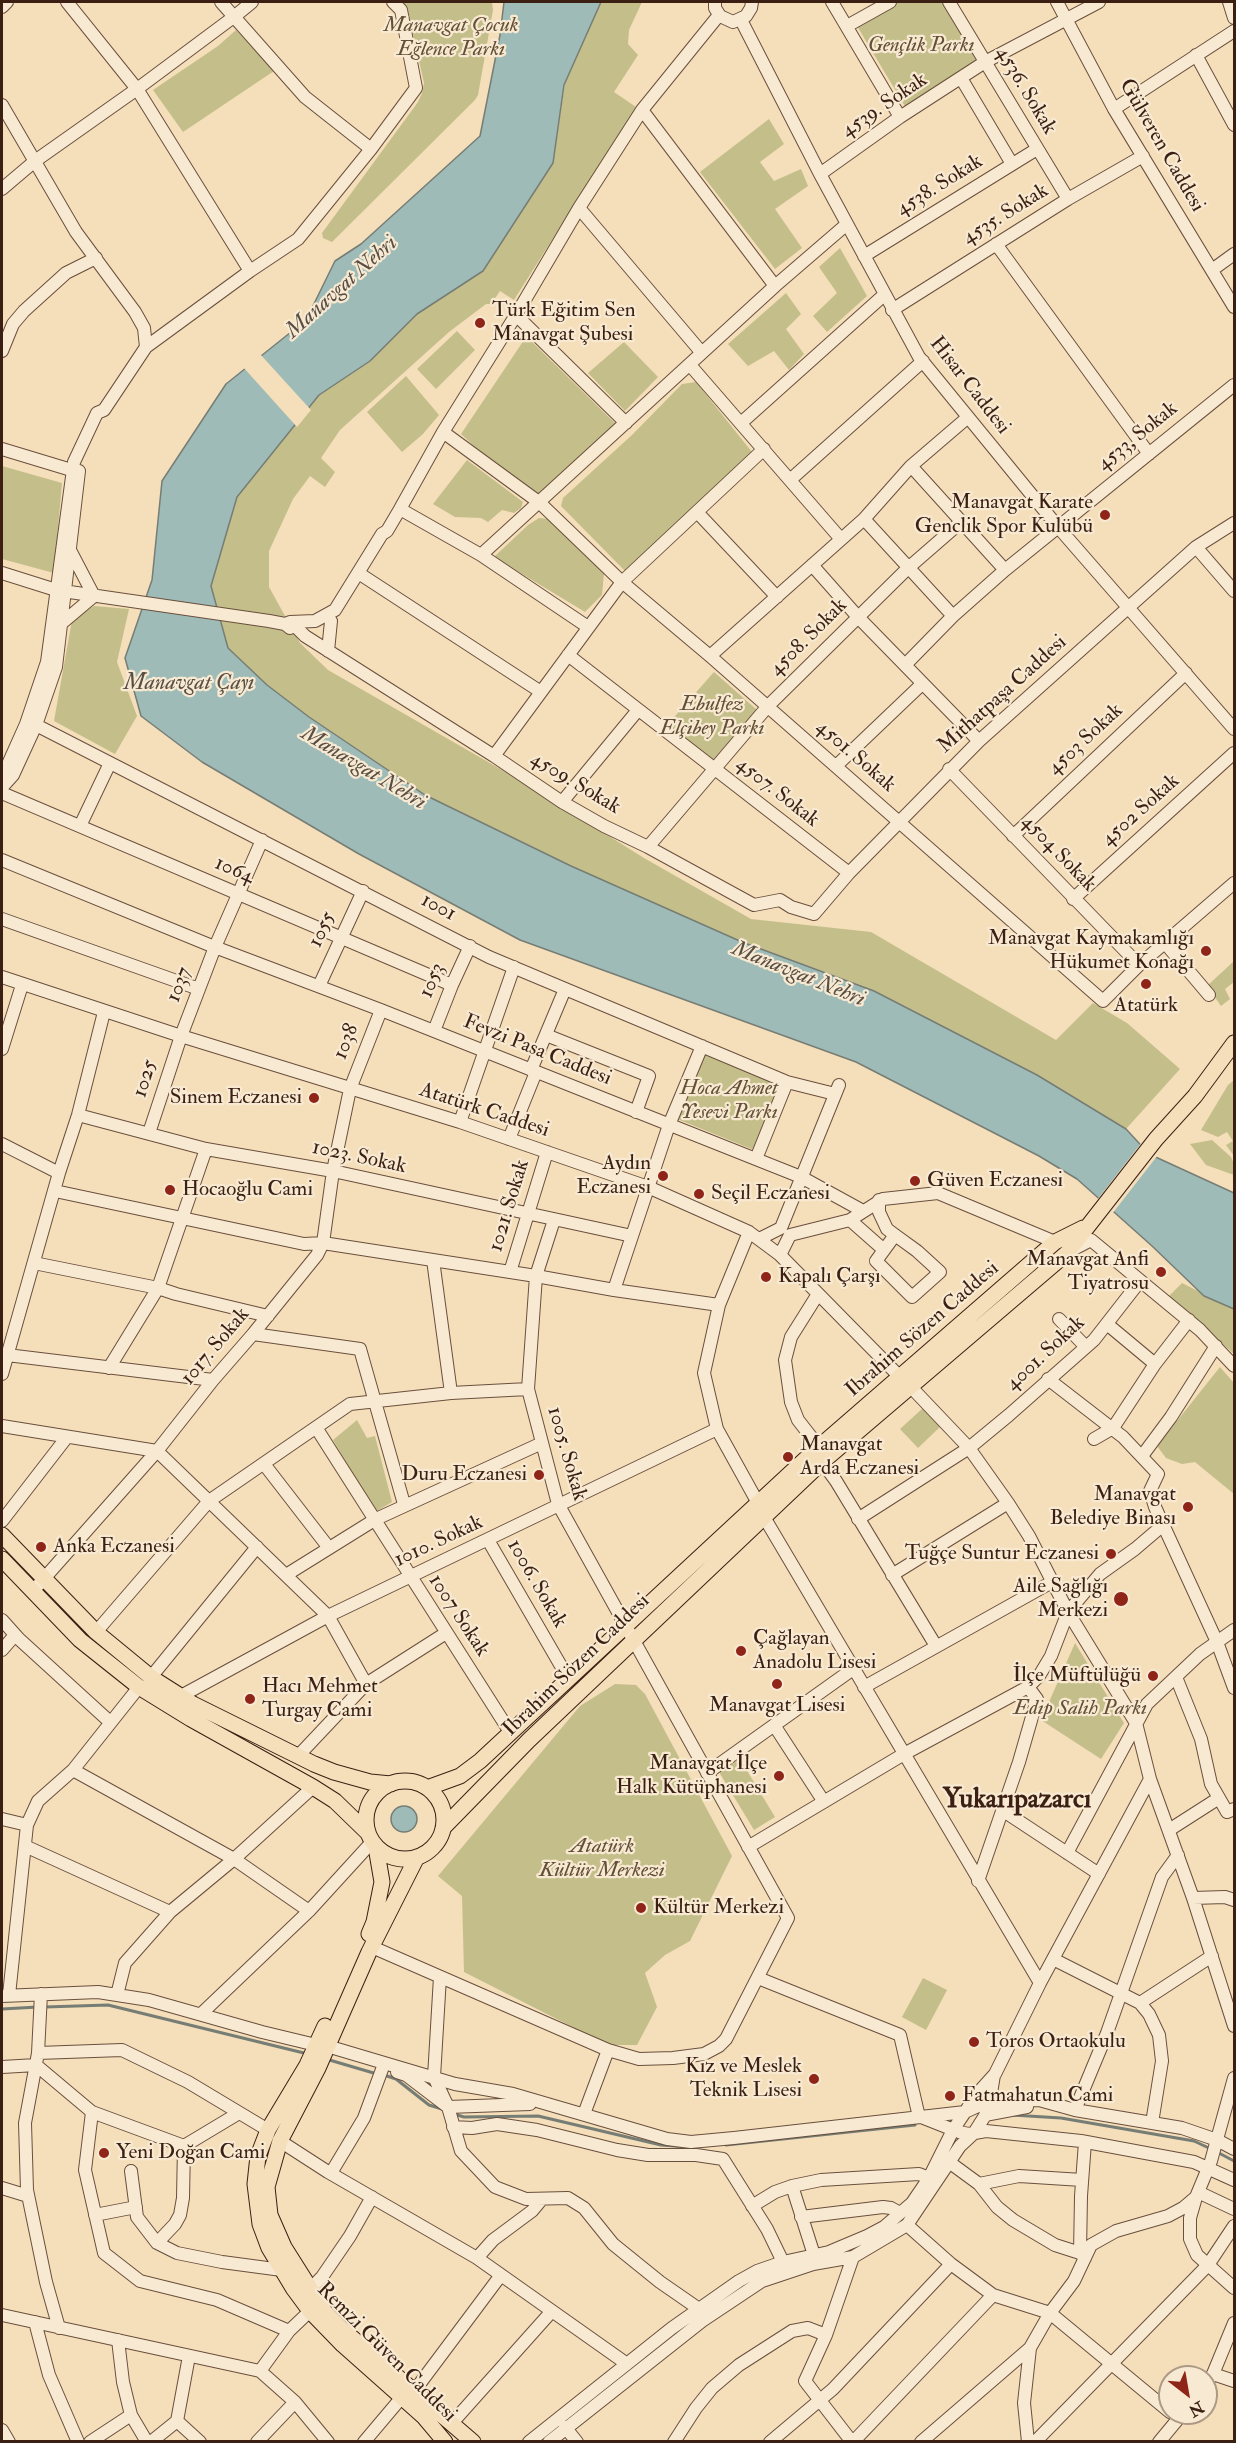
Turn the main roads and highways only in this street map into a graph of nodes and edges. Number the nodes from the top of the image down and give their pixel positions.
1 (1234, 1031) edge
2 (1234, 1043) edge
3 (1180, 1112) junction
4 (1091, 1222) junction
5 (905, 1382) junction
6 (761, 1510) junction
7 (2, 1535) edge
8 (2, 1559) edge
9 (38, 1585) junction
10 (630, 1633) junction
11 (145, 1682) junction
12 (391, 1784) junction
13 (427, 1788) junction
14 (443, 1828) junction
15 (372, 1840) junction
16 (417, 1857) junction
17 (318, 2055) junction
18 (274, 2135) junction
19 (409, 2394) junction
20 (445, 2442) edge
21 (473, 2442) edge

1 - 3 main road
2 - 3 main road
3 - 4 main road
4 - 5 main road, Ibrahim Sözen Caddesi
4 - 5 main road, Ibrahim Sözen Caddesi
5 - 6 main road, Ibrahim Sözen Caddesi
5 - 6 main road, Ibrahim Sözen Caddesi
6 - 10 main road, Ibrahim Sözen Caddesi
7 - 9 main road
8 - 9 main road
9 - 11 main road
9 - 11 main road
10 - 13 main road, Ibrahim Sözen Caddesi
10 - 14 main road, Ibrahim Sözen Caddesi
11 - 12 main road
11 - 15 main road
12 - 13 main road
12 - 15 main road
13 - 14 main road
14 - 16 main road
15 - 16 main road
15 - 17 main road, Remzi Güven Caddesi
16 - 17 main road, Remzi Güven Caddesi
17 - 18 main road, Remzi Güven Caddesi
18 - 19 main road, Remzi Güven Caddesi
18 - 19 main road, Remzi Güven Caddesi
19 - 20 main road, Remzi Güven Caddesi
19 - 21 main road, Remzi Güven Caddesi

